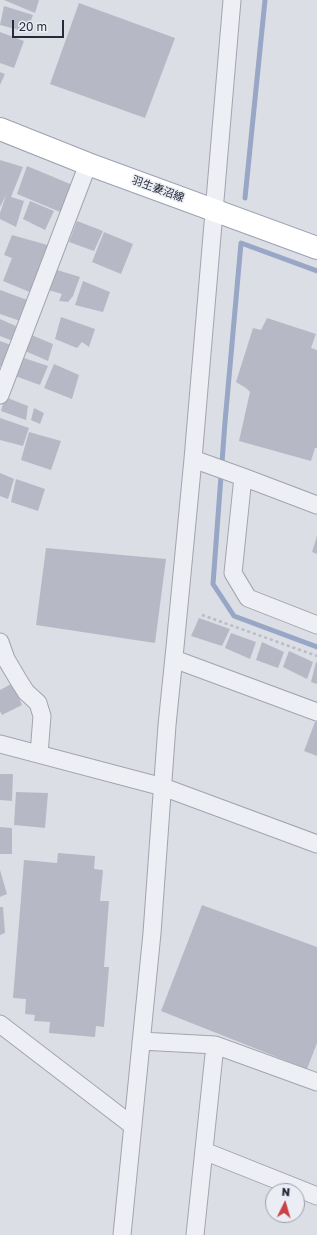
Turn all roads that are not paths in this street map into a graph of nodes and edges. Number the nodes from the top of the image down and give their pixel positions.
1 (232, 0) edge
2 (0, 129) edge
3 (88, 164) junction
4 (214, 209) junction
5 (317, 248) edge
6 (0, 395) edge
7 (193, 459) junction
8 (243, 477) junction
9 (317, 505) edge
10 (317, 624) edge
11 (0, 642) edge
12 (174, 659) junction
13 (317, 712) edge
14 (0, 744) edge
15 (39, 754) junction
16 (163, 787) junction
17 (317, 844) edge
18 (0, 1024) edge
19 (141, 1041) junction
20 (215, 1045) junction
21 (317, 1082) edge
22 (133, 1126) junction
23 (204, 1151) junction
24 (317, 1196) edge
25 (122, 1235) edge
26 (195, 1235) edge

1 - 4 street
2 - 3 main road, 羽生妻沼線
3 - 4 main road, 羽生妻沼線
3 - 6 street
4 - 5 main road, 羽生妻沼線
4 - 7 street
7 - 8 street
7 - 12 street
8 - 9 street
8 - 10 street
11 - 15 street
12 - 13 street
12 - 16 street
14 - 15 street
15 - 16 street
16 - 17 street
16 - 19 street
18 - 22 street
19 - 20 street
19 - 22 street
20 - 21 street
20 - 23 street
22 - 25 street
23 - 24 street
23 - 26 street

